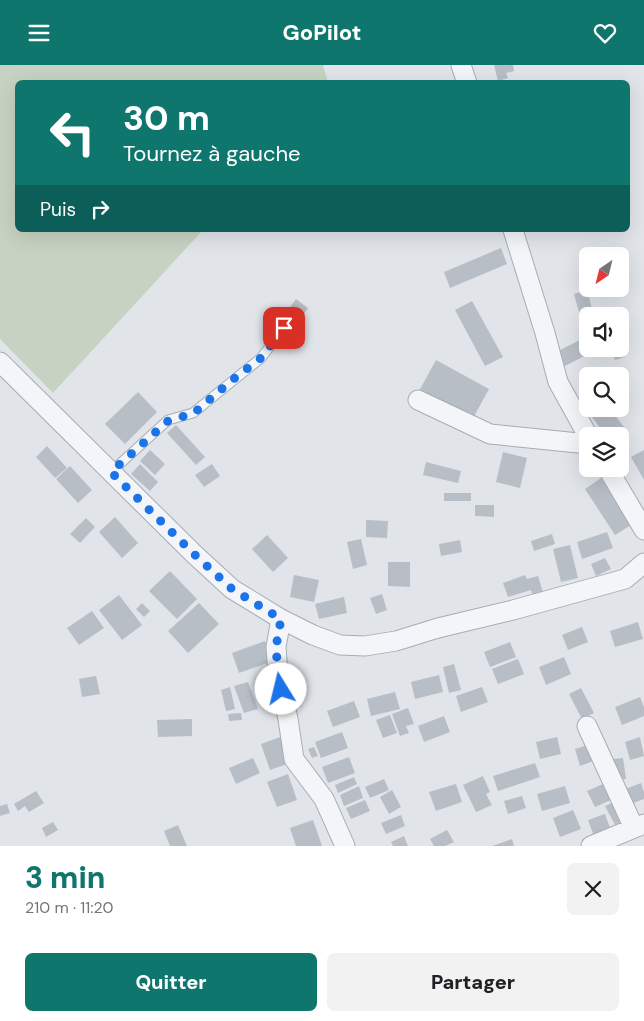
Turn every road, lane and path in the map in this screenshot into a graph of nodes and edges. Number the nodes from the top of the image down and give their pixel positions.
1 (461, 65) edge
2 (465, 80) edge
3 (513, 232) edge
4 (284, 328) dead end
5 (0, 362) edge
6 (418, 400) dead end
7 (583, 427) edge
8 (579, 443) edge
9 (111, 472) junction
10 (613, 477) edge
11 (644, 530) edge
12 (644, 563) edge
13 (281, 619) junction
14 (587, 726) dead end
15 (639, 826) edge
16 (345, 846) edge
17 (591, 846) edge

1 - 2 street
3 - 7 street
4 - 9 lane
5 - 9 street
6 - 8 street
9 - 13 street
10 - 11 street
12 - 13 street
13 - 16 street
14 - 15 street
15 - 17 street

